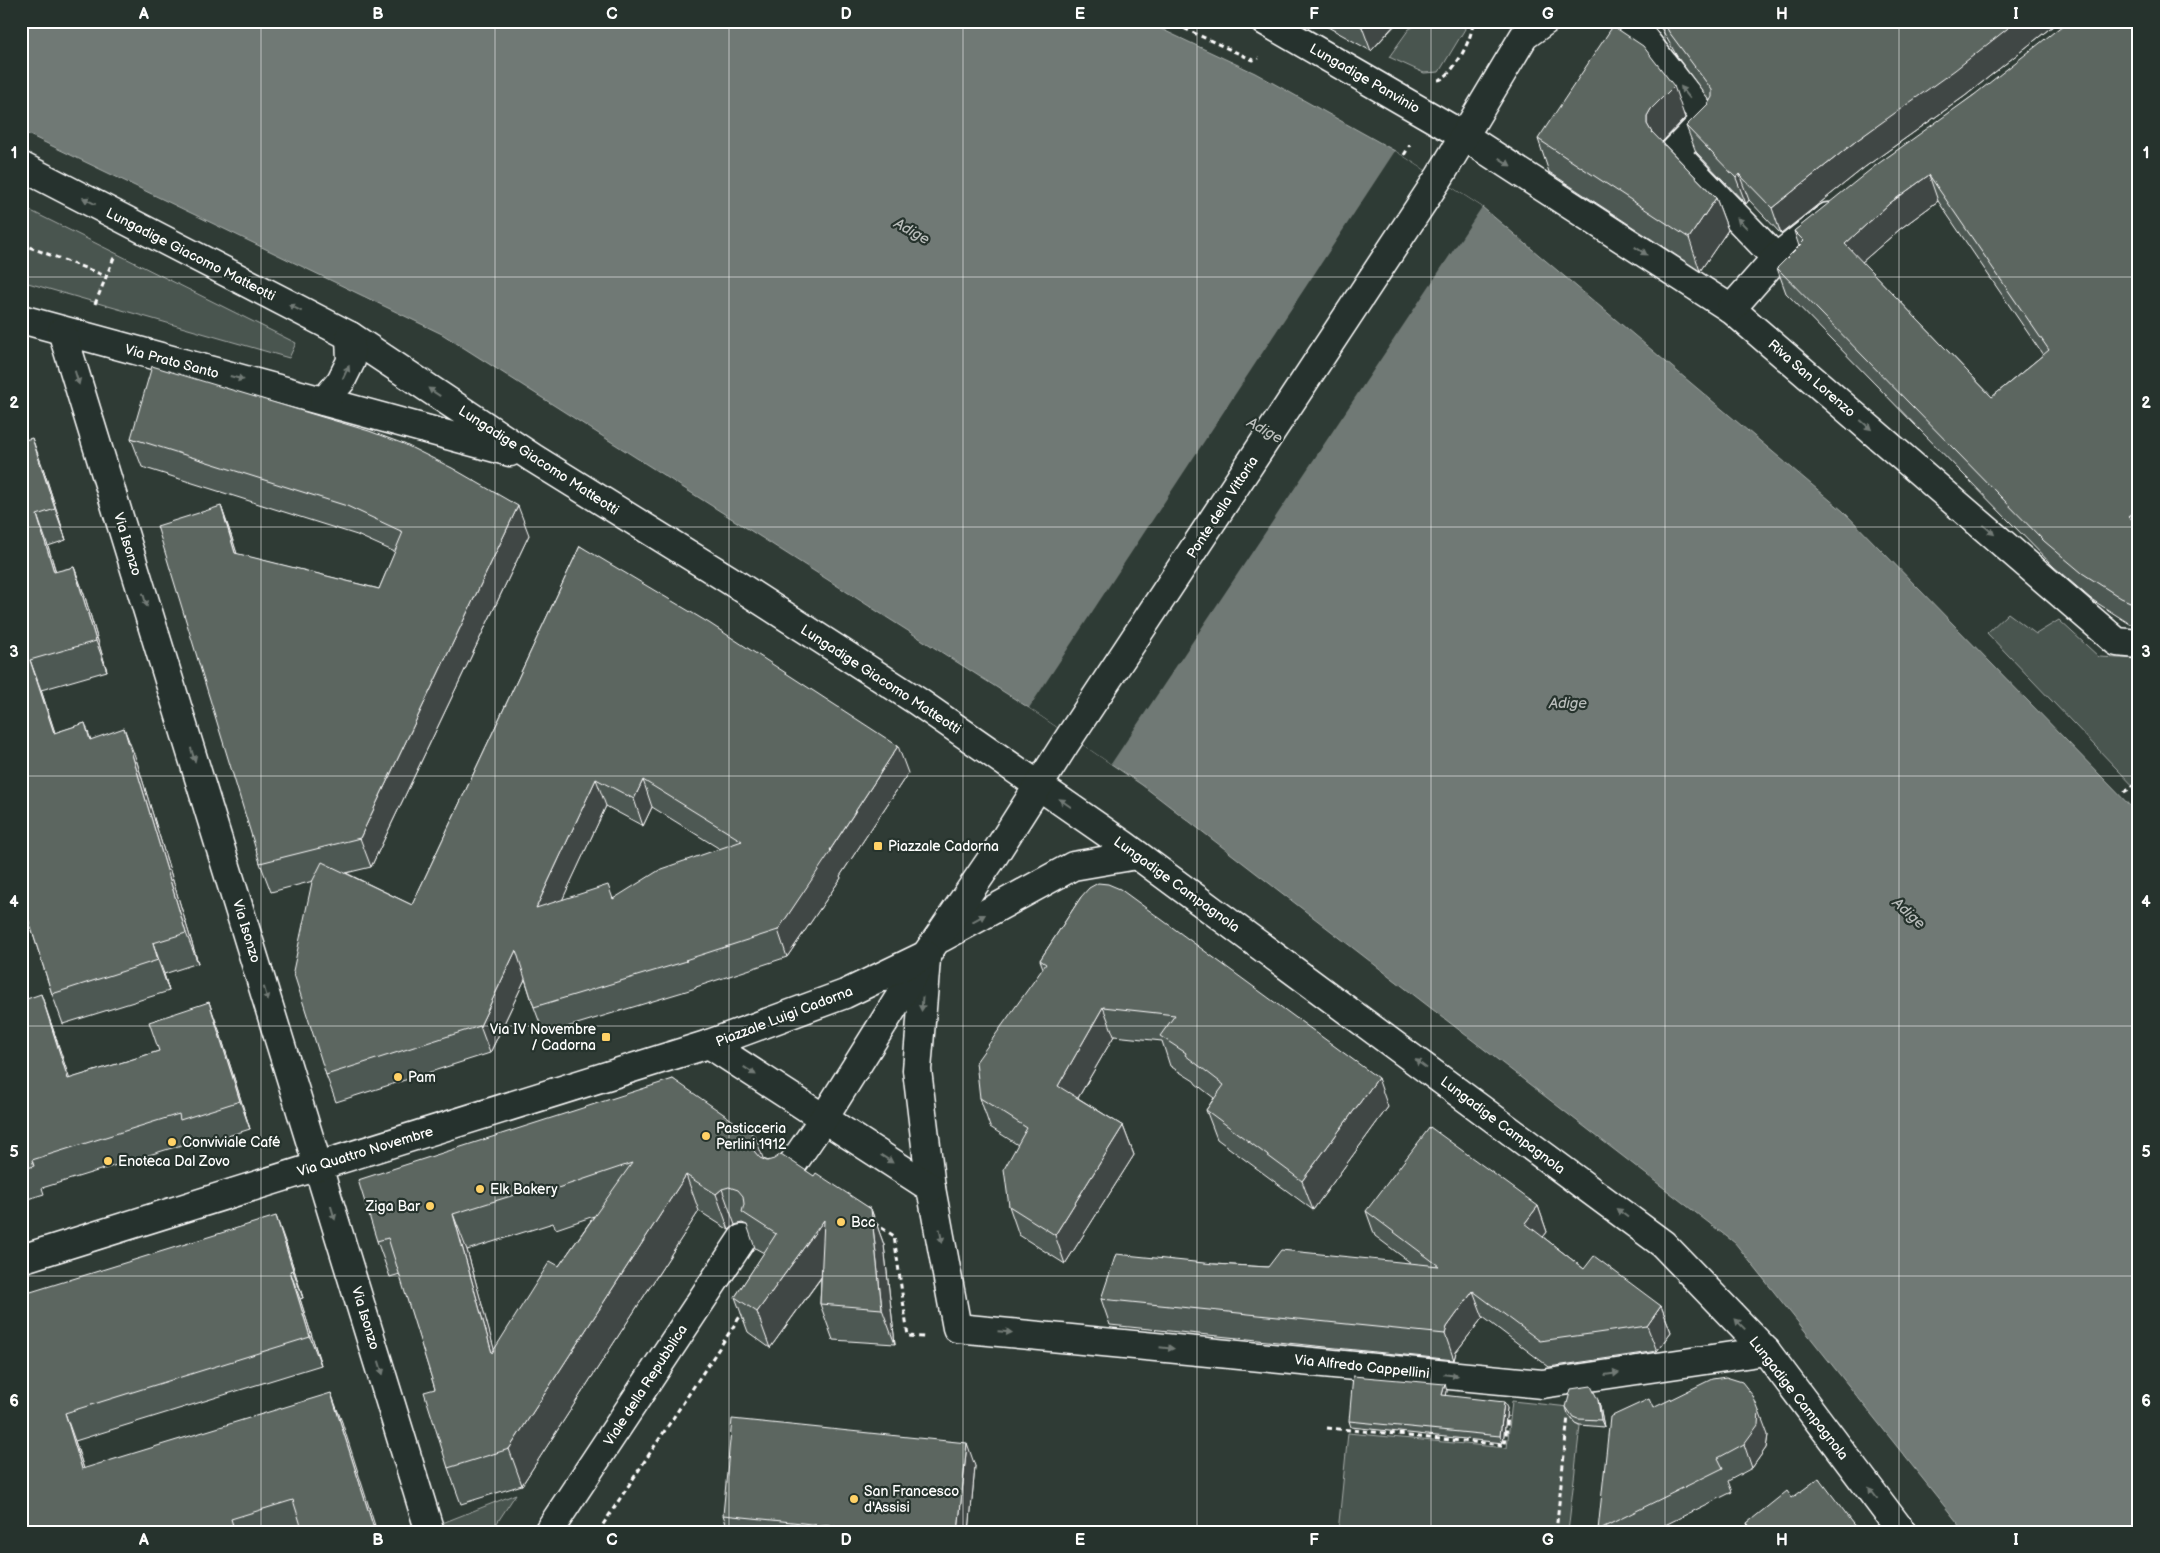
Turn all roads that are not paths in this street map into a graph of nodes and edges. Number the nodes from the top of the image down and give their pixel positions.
1 (1265, 21) edge
2 (1630, 21) edge
3 (1528, 26) edge
4 (1464, 136) junction
5 (21, 166) edge
6 (1845, 204) edge
7 (1776, 258) junction
8 (1732, 309) junction
9 (21, 319) edge
10 (62, 331) junction
11 (350, 336) junction
12 (324, 401) junction
13 (533, 458) junction
14 (2139, 644) edge
15 (1040, 785) junction
16 (1137, 855) junction
17 (931, 948) junction
18 (709, 1044) junction
19 (824, 1118) junction
20 (319, 1166) junction
21 (781, 1181) edge
22 (931, 1188) junction
23 (742, 1239) edge
24 (21, 1259) edge
25 (957, 1328) joint
26 (1766, 1351) junction
27 (430, 1532) edge
28 (548, 1532) edge
29 (1902, 1532) edge

1 - 4 street, Lungadige Panvinio
7 -> 2 street
3 - 4 street, Ponte della Vittoria
4 -> 8 street, Riva San Lorenzo
4 - 15 street, Ponte della Vittoria
11 -> 5 street, Lungadige Giacomo Matteotti
6 - 7 street
7 - 8 street
8 -> 14 street, Riva San Lorenzo
9 - 10 street, Via Prato Santo
10 -> 12 street, Via Prato Santo
10 -> 20 street, Via Isonzo
12 -> 11 street
13 -> 11 street, Lungadige Giacomo Matteotti
12 - 13 street, Via Prato Santo
13 - 15 street, Lungadige Giacomo Matteotti
16 -> 15 street, Lungadige Campagnola
15 - 17 street, Piazzale Luigi Cadorna
17 -> 16 street, Piazzale Luigi Cadorna
26 -> 16 street, Lungadige Campagnola
17 - 18 street, Piazzale Luigi Cadorna
17 - 19 street, Piazzale Luigi Cadorna
17 -> 22 street, Piazzale Luigi Cadorna
18 -> 19 street, Piazzale Luigi Cadorna
18 - 20 street, Via Quattro Novembre
19 - 21 street, Piazzale Luigi Cadorna
19 -> 22 street, Piazzale Luigi Cadorna
20 - 24 street, Via Quattro Novembre
20 -> 27 street, Via Isonzo
22 -> 25 street, Piazzale Luigi Cadorna
23 - 28 street, Viale della Repubblica
25 -> 26 street, Via Alfredo Cappellini
29 -> 26 street, Lungadige Campagnola

